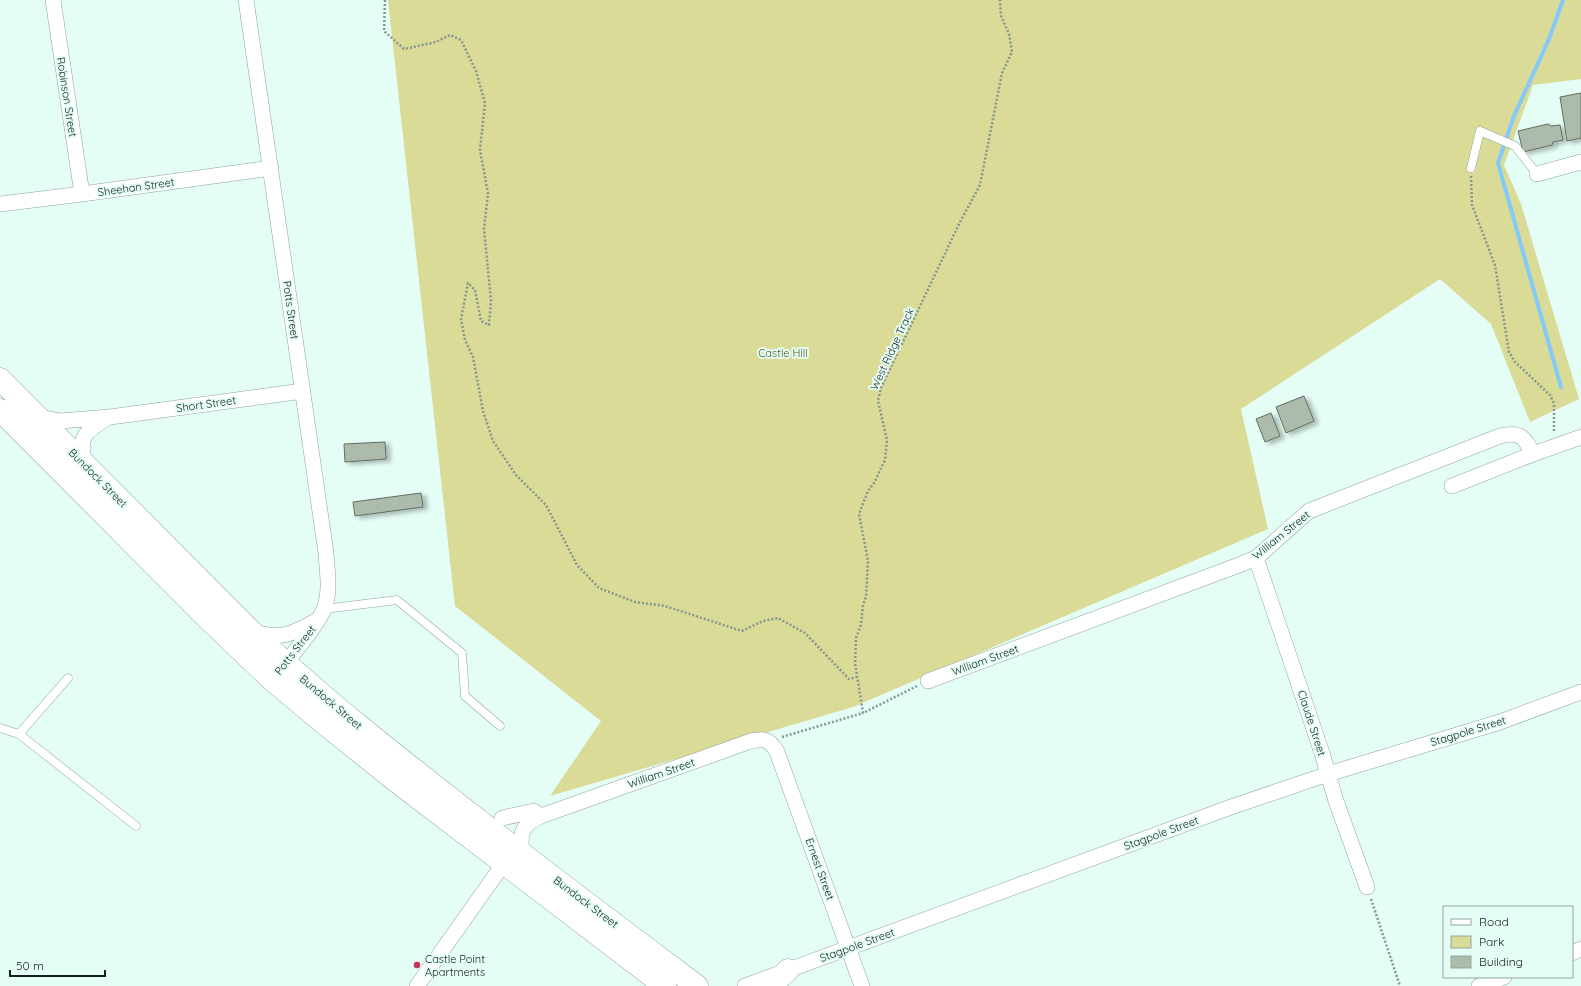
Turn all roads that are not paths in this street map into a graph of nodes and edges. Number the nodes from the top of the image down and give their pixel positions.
1 (53, 0) edge
2 (246, 0) edge
3 (1581, 162) edge
4 (271, 168) junction
5 (1471, 168) road end
6 (1537, 174) joint
7 (82, 194) junction
8 (0, 204) edge
9 (0, 379) edge
10 (303, 391) junction
11 (0, 410) edge
12 (37, 417) junction
13 (110, 417) junction
14 (1581, 437) edge
15 (1533, 454) junction
16 (86, 466) junction
17 (1452, 486) dead end
18 (1256, 558) junction
19 (322, 614) junction
20 (251, 631) junction
21 (279, 672) junction
22 (68, 678) dead end
23 (928, 681) road end
24 (1581, 692) edge
25 (500, 726) dead end
26 (0, 728) edge
27 (19, 734) junction
28 (777, 752) joint
29 (1328, 774) junction
30 (541, 816) junction
31 (502, 818) dead end
32 (136, 826) dead end
33 (511, 854) junction
34 (1367, 887) road end
35 (848, 948) junction
36 (788, 970) junction
37 (1501, 978) edge
38 (417, 986) edge
39 (665, 986) edge
40 (697, 986) edge
41 (745, 986) edge
42 (771, 986) edge
43 (862, 986) edge
44 (1479, 986) edge

1 - 7 street, Robinson Street
2 - 4 street, Potts Street
3 - 6 street
4 - 7 street, Sheehan Street
4 - 10 street, Potts Street
5 - 6 lane
7 - 8 street, Sheehan Street
9 - 12 main road, Bundock Street
10 - 13 street, Short Street
10 - 19 street, Potts Street
11 - 21 main road, Bundock Street
12 - 13 street, Short Street
12 - 16 main road, Bundock Street
13 - 16 street, Short Street
14 - 15 street
15 - 17 street
15 - 18 street, William Street
16 - 20 main road, Bundock Street
18 - 23 street, William Street
18 - 29 street, Claude Street
19 - 20 street, Potts Street
19 - 21 street, Potts Street
19 - 25 lane
20 - 21 main road, Bundock Street
21 - 33 main road, Bundock Street
22 - 27 lane
24 - 29 street, Stagpole Street
26 - 27 lane
27 - 32 lane
28 - 30 street, William Street
28 - 35 street, Ernest Street
29 - 34 street, Claude Street
29 - 35 street, Stagpole Street
30 - 31 street, William Street
30 - 33 street, William Street
33 - 38 street
33 - 39 main road, Bundock Street
33 - 40 main road, Bundock Street
35 - 36 street, Stagpole Street
35 - 43 street, Ernest Street
36 - 41 street, Stagpole Street
36 - 42 main road
37 - 44 street

